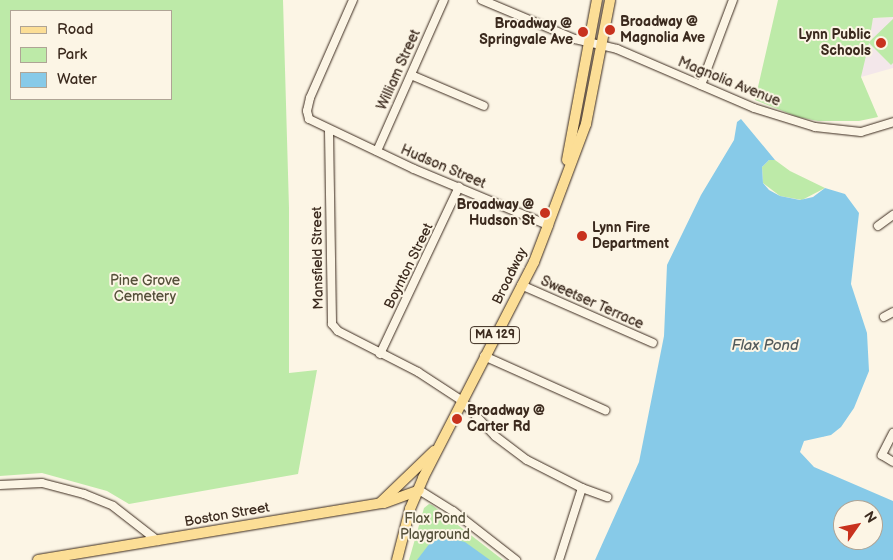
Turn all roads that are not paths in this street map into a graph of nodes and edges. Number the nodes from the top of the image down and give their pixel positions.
1 (353, 0) edge
2 (444, 0) edge
3 (482, 0) edge
4 (597, 0) edge
5 (610, 0) edge
6 (733, 0) edge
7 (588, 42) junction
8 (601, 45) junction
9 (410, 75) junction
10 (700, 85) junction
11 (484, 106) dead end
12 (893, 122) edge
13 (329, 131) junction
14 (376, 151) junction
15 (565, 178) junction
16 (459, 187) junction
17 (893, 216) edge
18 (548, 225) junction
19 (878, 226) dead end
20 (521, 285) junction
21 (893, 312) edge
22 (884, 317) dead end
23 (653, 343) dead end
24 (380, 354) junction
25 (484, 356) junction
26 (461, 400) junction
27 (606, 410) dead end
28 (893, 433) edge
29 (441, 443) junction
30 (893, 462) edge
31 (0, 485) edge
32 (582, 488) junction
33 (419, 490) junction
34 (606, 496) dead end
35 (379, 504) junction
36 (158, 541) junction
37 (38, 560) edge
38 (397, 560) edge
39 (516, 560) edge
40 (559, 560) edge

1 - 13 street, Hudson Street
2 - 9 street, William Street
3 - 7 street, Magnolia Avenue
4 - 7 main road, Broadway / MA 129
5 - 8 main road, Broadway / MA 129
6 - 10 street
7 - 8 street, Magnolia Avenue
7 - 15 main road, Broadway / MA 129
8 - 10 street, Magnolia Avenue
8 - 15 main road, Broadway / MA 129
9 - 11 street
9 - 14 street, William Street
10 - 12 street, Magnolia Avenue
13 - 14 street, Hudson Street
13 - 24 street, Mansfield Street
14 - 16 street, Hudson Street
15 - 18 main road, Broadway / MA 129
16 - 18 street, Hudson Street
16 - 24 street, Boynton Street
17 - 19 street
18 - 20 main road, Broadway / MA 129
20 - 23 street, Sweetser Terrace
20 - 25 main road, Broadway / MA 129
21 - 22 street
24 - 26 street, Mansfield Street
25 - 26 main road, Broadway / MA 129
25 - 27 street
26 - 29 main road, Broadway / MA 129
26 - 32 street, Mansfield Street
28 - 30 street
29 - 33 main road, Broadway / MA 129
29 - 35 main road, MA 129
31 - 36 street
32 - 34 street, Mansfield Street
32 - 40 street
33 - 35 main road, Boston Street
33 - 38 main road, Broadway
33 - 39 street
35 - 36 main road, Boston Street
36 - 37 main road, Boston Street

